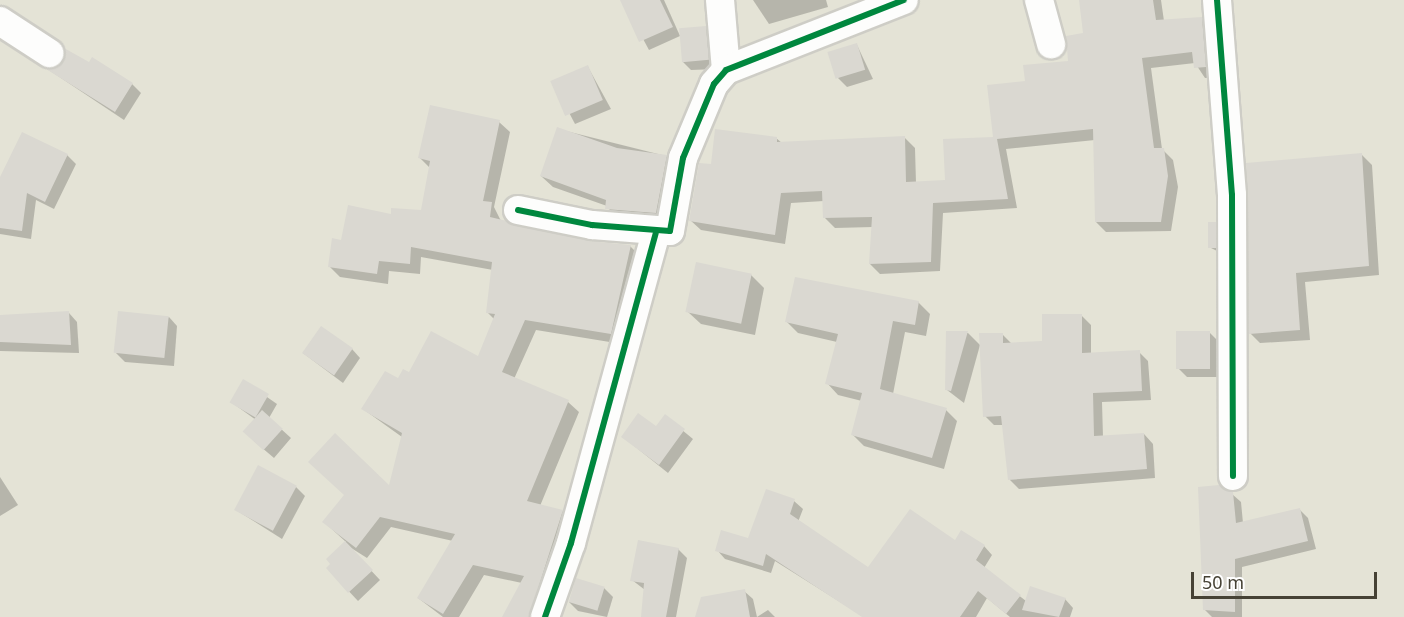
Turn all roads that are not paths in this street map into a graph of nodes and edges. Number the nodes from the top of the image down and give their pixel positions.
1 (720, 0) edge
2 (904, 0) edge
3 (1039, 0) edge
4 (1217, 0) edge
5 (0, 21) edge
6 (1051, 44) dead end
7 (48, 53) dead end
8 (726, 70) junction
9 (518, 210) dead end
10 (656, 233) junction
11 (1233, 476) dead end
12 (545, 617) edge

1 - 8 street
2 - 8 street
3 - 6 street
4 - 11 street
5 - 7 street
8 - 10 street
9 - 10 street
10 - 12 street

